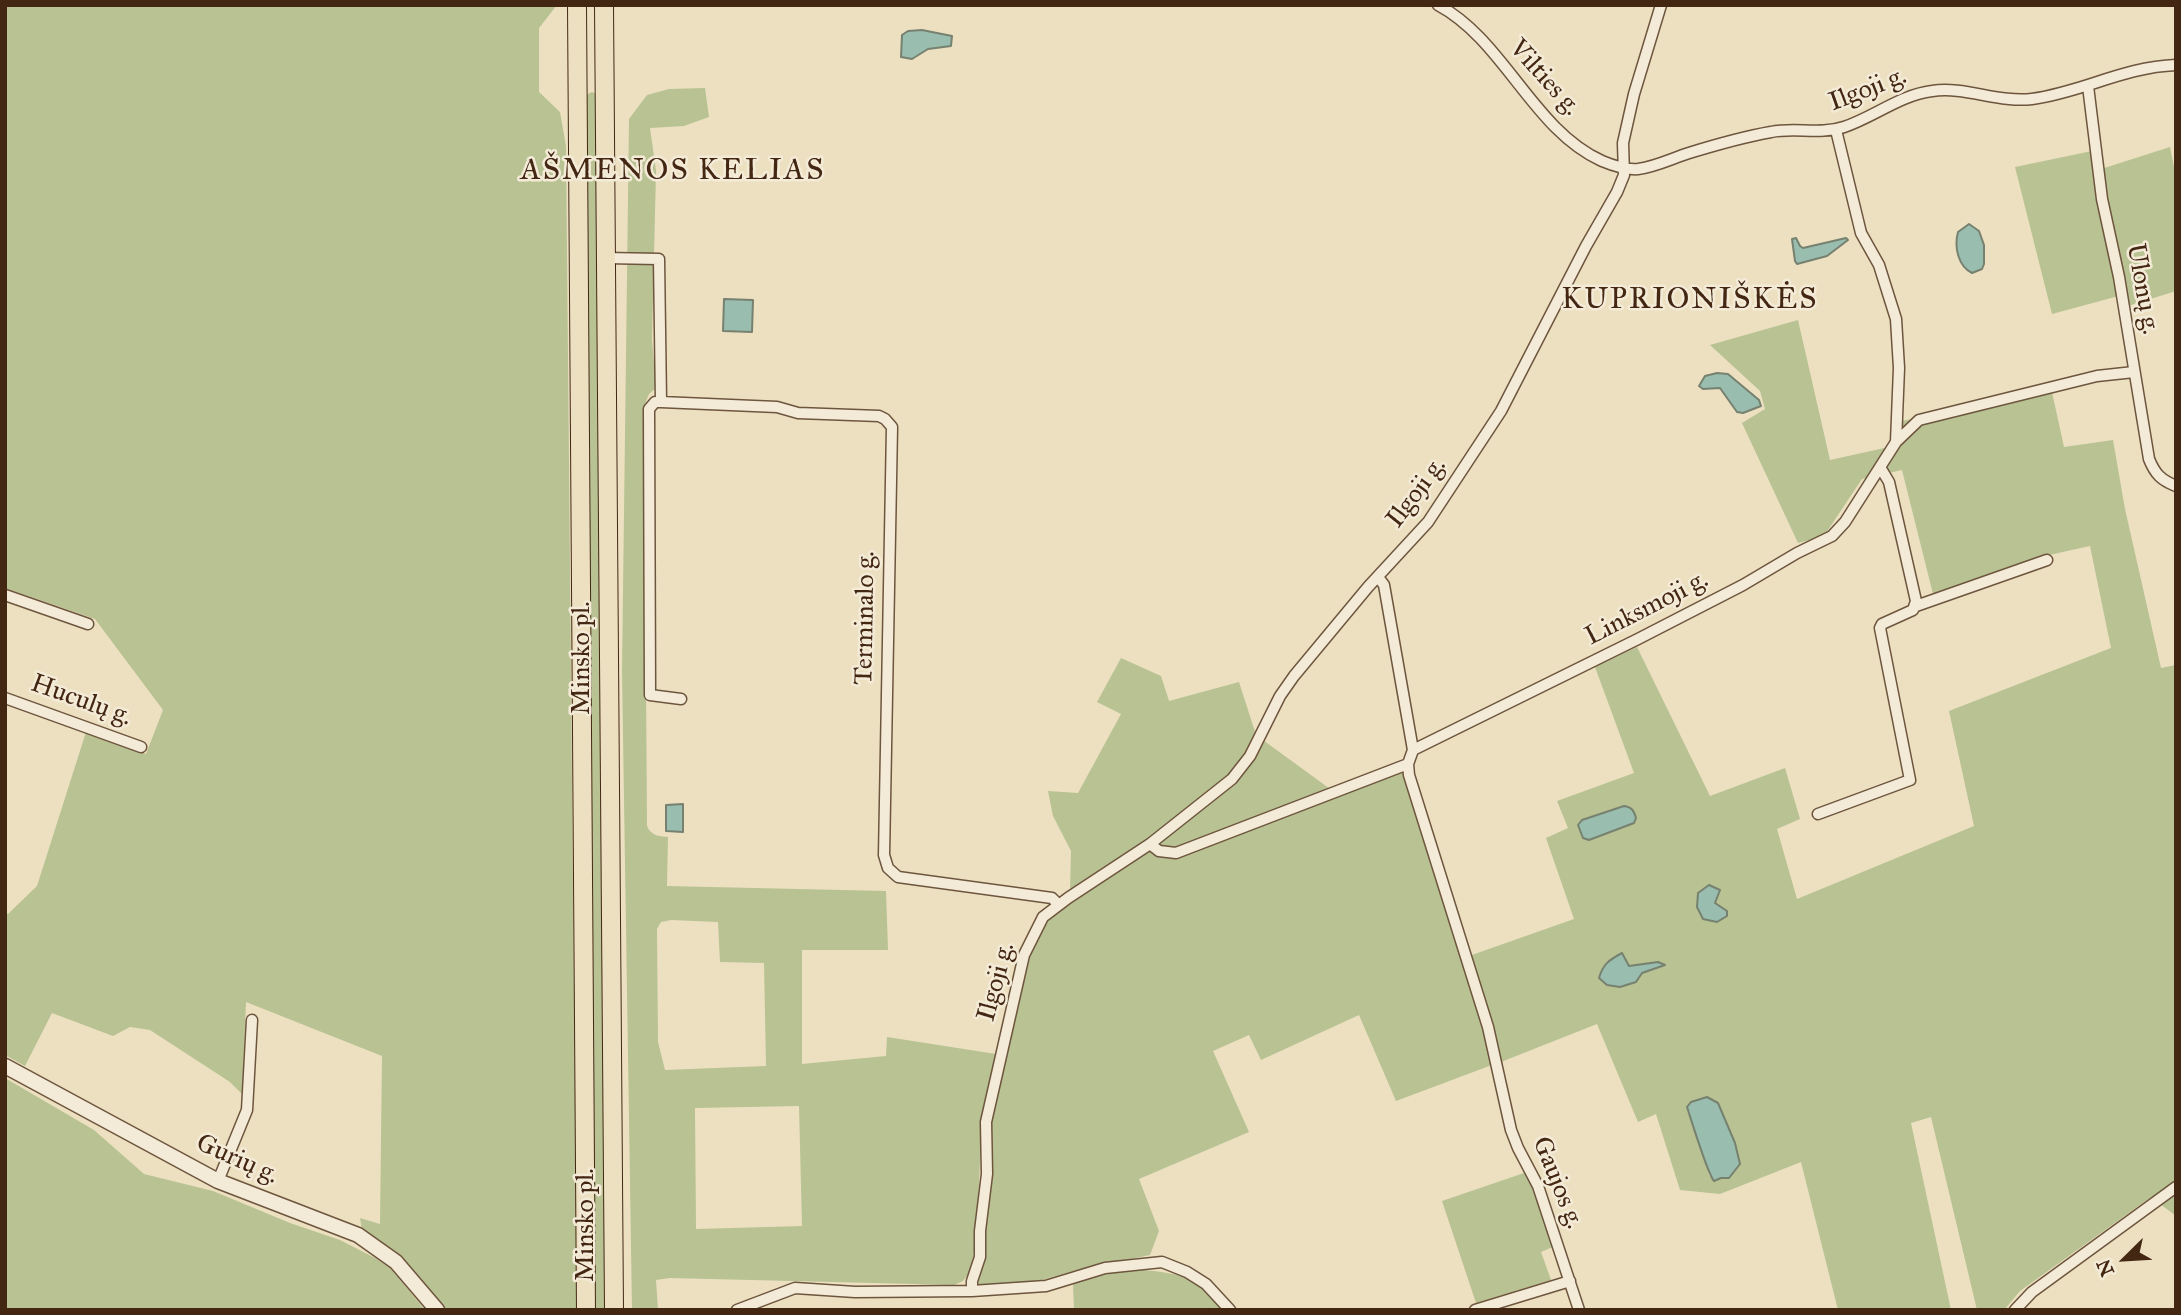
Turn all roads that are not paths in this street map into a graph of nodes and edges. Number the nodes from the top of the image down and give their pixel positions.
1 (579, 5) edge
2 (604, 5) edge
3 (1438, 5) edge
4 (1661, 5) edge
5 (2176, 65) edge
6 (2088, 86) junction
7 (604, 87) junction
8 (1836, 130) junction
9 (1624, 169) junction
10 (606, 258) junction
11 (2134, 372) junction
12 (1898, 401) junction
13 (661, 402) junction
14 (1919, 420) junction
15 (1896, 442) junction
16 (1880, 467) junction
17 (2176, 486) edge
18 (2047, 560) dead end
19 (1378, 577) junction
20 (5, 595) edge
21 (1916, 607) junction
22 (88, 624) dead end
23 (5, 698) edge
24 (681, 699) dead end
25 (141, 747) dead end
26 (1413, 750) junction
27 (1408, 764) junction
28 (1818, 814) dead end
29 (1150, 844) junction
30 (1059, 905) junction
31 (253, 1020) dead end
32 (5, 1066) edge
33 (218, 1181) junction
34 (2176, 1187) edge
35 (1570, 1281) junction
36 (972, 1291) junction
37 (437, 1310) edge
38 (586, 1310) edge
39 (614, 1310) edge
40 (737, 1310) edge
41 (1230, 1310) edge
42 (1475, 1310) edge
43 (1578, 1310) edge
44 (2015, 1310) edge

1 - 7 highway
1 - 38 highway, Minsko pl.
2 - 7 highway, Minsko pl.
3 - 9 street, Vilties g.
4 - 9 street
5 - 6 street, Ilgoji g.
6 - 8 street, Ilgoji g.
6 - 11 street, Ulonų g.
7 - 10 highway, Minsko pl.
8 - 9 street, Ilgoji g.
8 - 12 street
9 - 19 street, Ilgoji g.
10 - 13 street
10 - 39 highway, Minsko pl.
11 - 14 street, Linksmoji g.
11 - 17 street, Ulonų g.
12 - 14 street
12 - 15 street
13 - 24 street
13 - 30 street, Terminalo g.
14 - 15 street, Linksmoji g.
15 - 16 street, Linksmoji g.
16 - 21 street
16 - 26 street, Linksmoji g.
18 - 21 street
19 - 26 street
19 - 29 street, Ilgoji g.
20 - 22 street
21 - 28 street
23 - 25 street, Huculų g.
26 - 27 street
27 - 29 street
27 - 35 street, Gaujos g.
29 - 30 street, Ilgoji g.
30 - 36 street, Ilgoji g.
31 - 33 street
32 - 33 street, Gurių g.
33 - 37 street, Gurių g.
34 - 44 street
35 - 42 street
35 - 43 street, Gaujos g.
36 - 40 street
36 - 41 street

